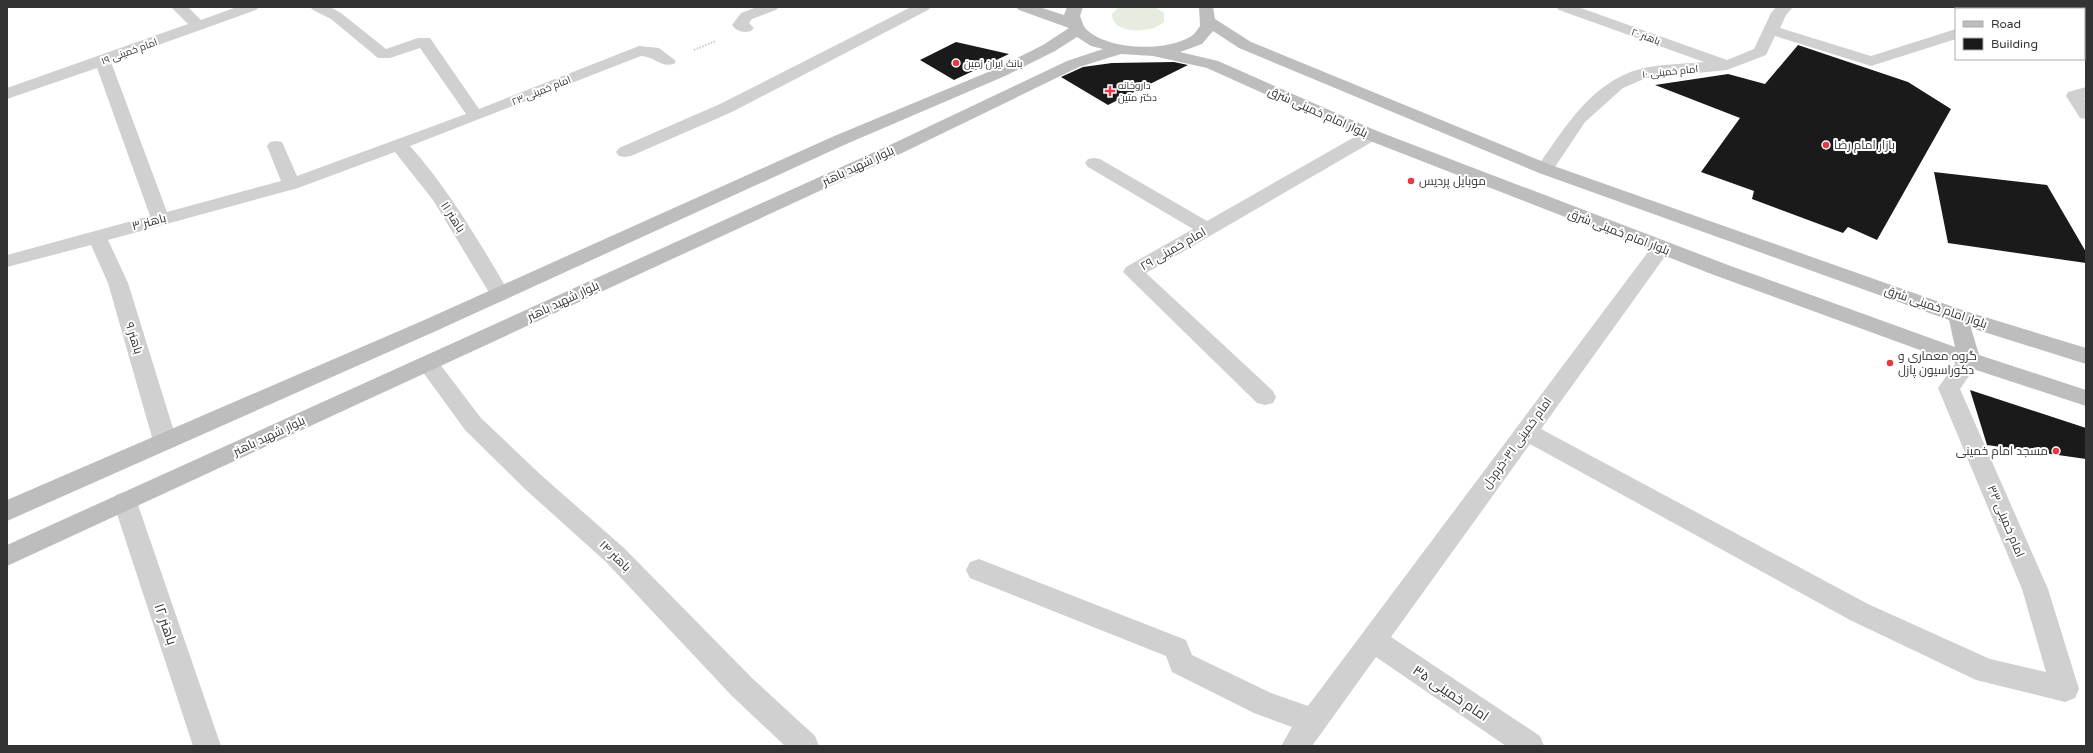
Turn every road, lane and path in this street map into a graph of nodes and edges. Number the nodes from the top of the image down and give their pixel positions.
1 (179, 7) edge
2 (251, 7) edge
3 (318, 7) edge
4 (771, 7) edge
5 (924, 7) edge
6 (1024, 7) edge
7 (1075, 7) edge
8 (1223, 7) edge
9 (1564, 7) edge
10 (1785, 7) edge
11 (1209, 15) edge
12 (199, 26) junction
13 (1076, 26) junction
14 (746, 28) joint
15 (1771, 30) junction
16 (1955, 34) edge
17 (1121, 49) junction
18 (1158, 52) junction
19 (102, 60) junction
20 (668, 61) joint
21 (1727, 65) junction
22 (2086, 92) edge
23 (7, 94) edge
24 (2086, 114) edge
25 (476, 116) junction
26 (1371, 135) junction
27 (399, 145) junction
28 (276, 146) dead end
29 (625, 152) dead end
30 (1094, 163) dead end
31 (1545, 169) junction
32 (291, 184) junction
33 (160, 219) junction
34 (1207, 229) junction
35 (96, 237) junction
36 (7, 248) edge
37 (1661, 248) junction
38 (37, 253) junction
39 (7, 262) edge
40 (500, 294) junction
41 (1958, 316) junction
42 (2086, 356) edge
43 (1969, 360) junction
44 (428, 364) junction
45 (1266, 397) dead end
46 (2086, 398) edge
47 (1525, 431) junction
48 (164, 441) junction
49 (125, 502) junction
50 (7, 511) edge
51 (7, 556) edge
52 (979, 570) dead end
53 (1373, 640) junction
54 (1314, 720) junction
55 (207, 746) edge
56 (805, 746) edge
57 (1295, 746) edge
58 (1530, 746) edge

1 - 12 street
2 - 12 street, امام خمینی ۱۹
3 - 25 street
4 - 14 street
5 - 29 street
6 - 13 main road
7 - 13 main road
8 - 11 main road
9 - 21 street, باهنر ۲۰
10 - 15 street, امام خمینی ۱۰
11 - 18 main road
11 - 31 main road, بلوار امام خمینی شرق
12 - 19 street, امام خمینی ۱۹
13 - 17 main road
13 - 40 main road
14 - 20 path
15 - 16 street
15 - 21 street, امام خمینی ۱۰
17 - 18 main road
17 - 44 main road, بلوار شهید باهنر
18 - 26 main road, بلوار امام خمینی شرق
19 - 23 street, امام خمینی ۱۹
19 - 33 street
20 - 25 street, امام خمینی ۲۳
21 - 31 street, امام خمینی ۱۰
22 - 24 street
25 - 27 street, امام خمینی ۲۳
26 - 34 street, امام خمینی ۲۹
26 - 37 main road, بلوار امام خمینی شرق
27 - 32 street, امام خمینی ۲۳
27 - 40 street, باهنر ۱۱
28 - 32 street
30 - 34 street
31 - 41 main road, بلوار امام خمینی شرق
32 - 33 street, باهنر ۳
33 - 35 street, باهنر ۳
34 - 45 street, امام خمینی ۲۹
35 - 38 street, باهنر ۳
35 - 48 street, باهنر ۹
36 - 38 street
37 - 43 main road, بلوار امام خمینی شرق
37 - 47 street, امام خمینی ۳۱-خرم‌دل
38 - 39 street, باهنر ۳
40 - 48 main road
41 - 42 main road, بلوار امام خمینی شرق
41 - 43 main road
43 - 46 main road, بلوار امام خمینی شرق
43 - 47 street, امام خمینی ۳۳
44 - 49 main road, بلوار شهید باهنر
44 - 56 street, باهنر ۱۴
47 - 53 street, امام خمینی ۳۱-خرم‌دل
48 - 50 main road
49 - 51 main road, بلوار شهید باهنر
49 - 55 street, باهنر ۱۲
52 - 54 street
53 - 54 street, امام خمینی ۳۱-خرم‌دل
53 - 58 street, امام خمینی ۳۵
54 - 57 street, امام خمینی ۳۱-خرم‌دل

